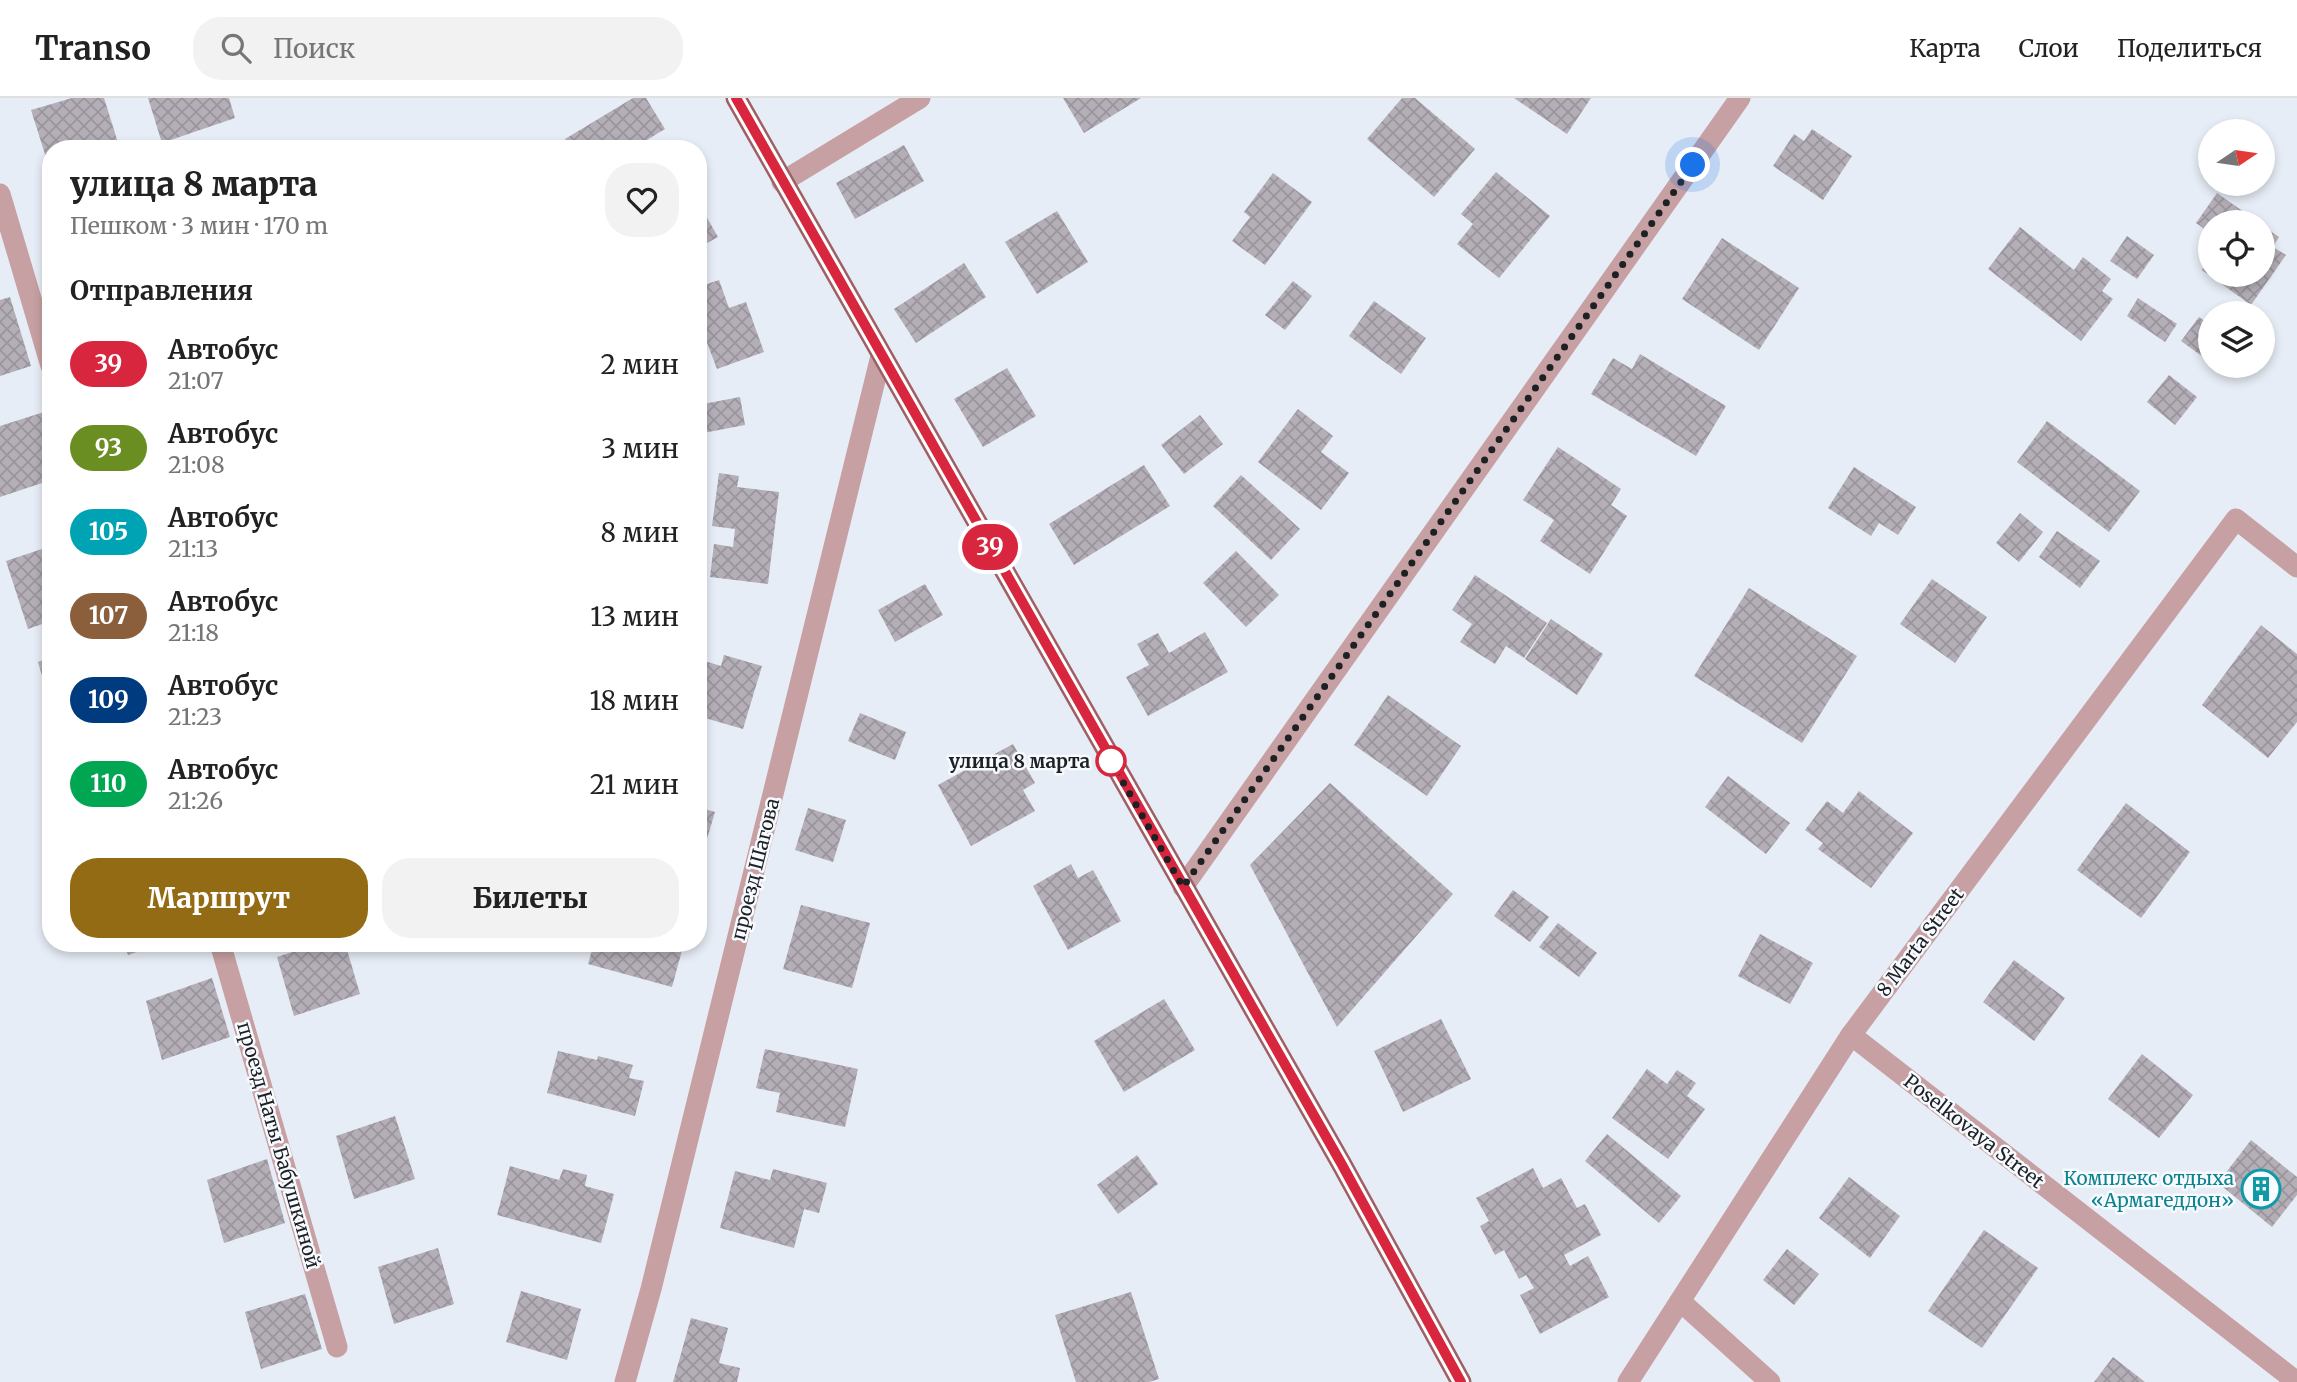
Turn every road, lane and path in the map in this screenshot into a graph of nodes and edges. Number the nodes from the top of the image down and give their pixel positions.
1 (736, 98) edge
2 (920, 98) edge
3 (1741, 98) edge
4 (782, 182) junction
5 (0, 194) edge
6 (42, 336) edge
7 (881, 356) junction
8 (2297, 567) edge
9 (1183, 887) junction
10 (223, 952) edge
11 (1851, 1035) junction
12 (1680, 1301) junction
13 (337, 1347) dead end
14 (625, 1382) edge
15 (1461, 1382) edge
16 (1628, 1382) edge
17 (1770, 1382) edge
18 (2297, 1382) edge

1 - 4 main road
2 - 4 street
3 - 9 street
4 - 7 main road
5 - 6 street
7 - 9 main road
7 - 14 street, проезд Шагова
8 - 11 street, 8 Marta Street
9 - 15 main road
10 - 13 street, проезд Наты Бабушкиной
11 - 12 street, 8 Marta Street
11 - 18 street, Poselkovaya Street
12 - 16 street, 8 Marta Street
12 - 17 street

